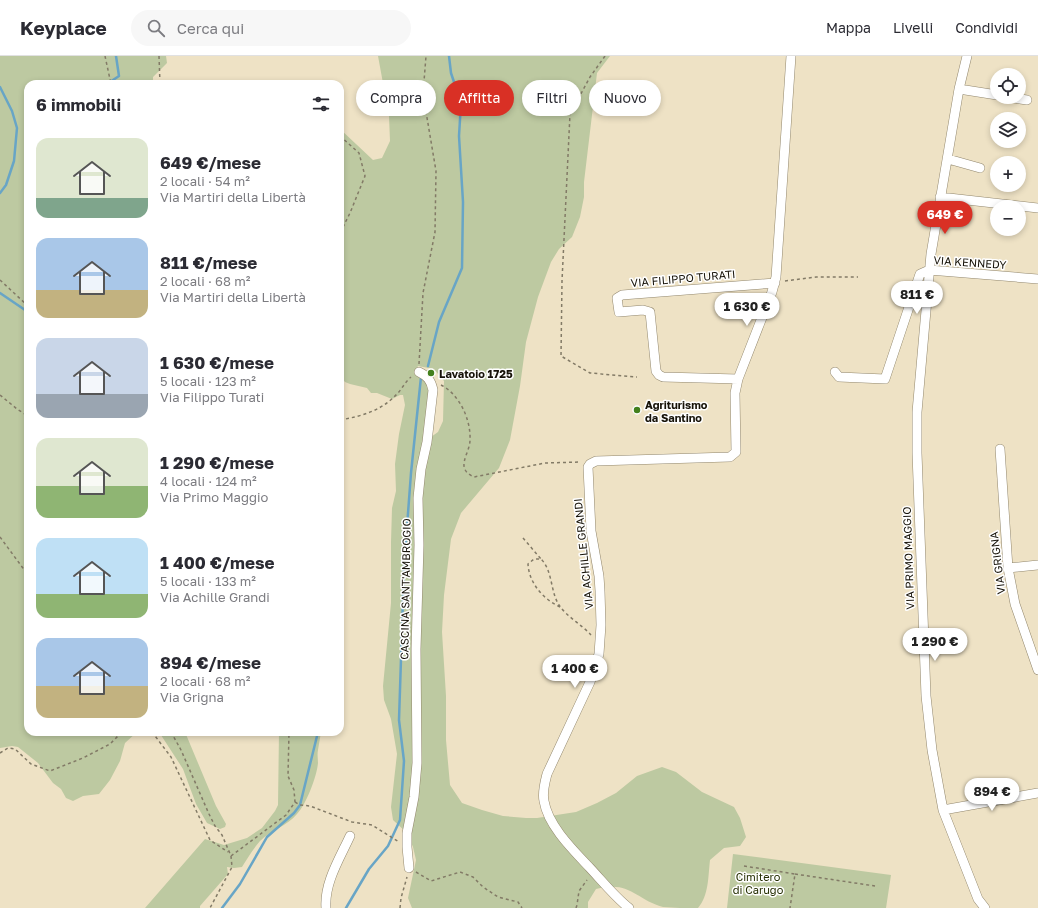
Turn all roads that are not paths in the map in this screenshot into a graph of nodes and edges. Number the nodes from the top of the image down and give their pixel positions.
1 (791, 56) edge
2 (967, 56) edge
3 (959, 89) junction
4 (990, 94) edge
5 (948, 159) junction
6 (980, 168) dead end
7 (940, 197) junction
8 (1038, 208) edge
9 (929, 270) junction
10 (1038, 279) edge
11 (775, 283) junction
12 (419, 372) road end
13 (834, 372) dead end
14 (738, 379) junction
15 (1000, 449) dead end
16 (1038, 565) edge
17 (1008, 568) junction
18 (1038, 670) edge
19 (1038, 793) edge
20 (943, 810) junction
21 (350, 836) dead end
22 (409, 868) road end
23 (326, 908) edge
24 (629, 908) edge
25 (985, 908) edge

1 - 11 street
2 - 3 street, VIA PRIMO MAGGIO
3 - 4 street
3 - 5 street, VIA PRIMO MAGGIO
5 - 6 street
5 - 7 street, VIA PRIMO MAGGIO
7 - 8 street
7 - 9 street, VIA PRIMO MAGGIO
9 - 10 street, VIA KENNEDY
9 - 13 street, VIA KENNEDY
9 - 20 street, VIA PRIMO MAGGIO
11 - 14 street
11 - 14 street, VIA FILIPPO TURATI
12 - 22 street, CASCINA SANT'AMBROGIO
14 - 24 street, VIA ACHILLE GRANDI
15 - 17 street, VIA GRIGNA
16 - 17 street
17 - 18 street, VIA GRIGNA
19 - 20 street
20 - 25 street, VIA PRIMO MAGGIO
21 - 23 street

